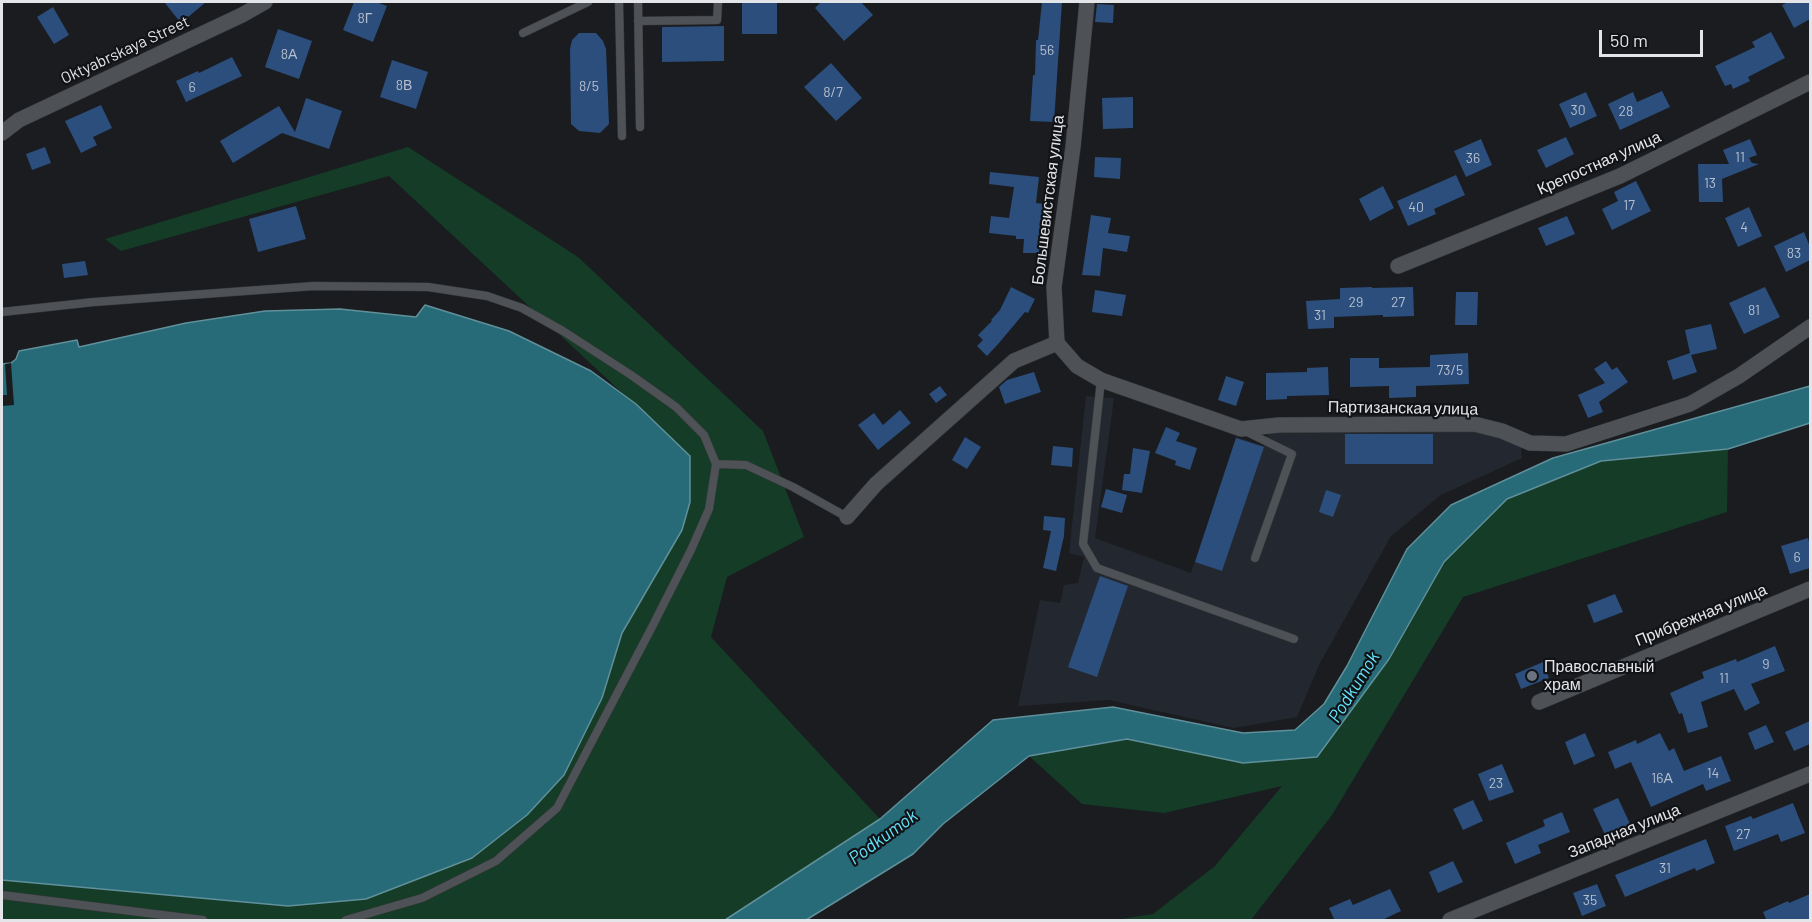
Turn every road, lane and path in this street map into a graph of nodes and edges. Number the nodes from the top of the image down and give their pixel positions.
1 (265, 2) edge
2 (588, 2) edge
3 (619, 2) edge
4 (638, 2) edge
5 (718, 2) edge
6 (1088, 2) edge
7 (638, 21) junction
8 (523, 33) dead end
9 (1810, 82) edge
10 (640, 127) dead end
11 (2, 133) edge
12 (622, 136) dead end
13 (1398, 267) dead end
14 (2, 312) edge
15 (1810, 327) edge
16 (1057, 343) junction
17 (1101, 380) junction
18 (1240, 429) junction
19 (716, 464) junction
20 (847, 517) joint
21 (1255, 558) dead end
22 (1810, 590) edge
23 (1294, 639) dead end
24 (1539, 702) dead end
25 (1810, 774) edge
26 (2, 895) edge
27 (203, 921) edge
28 (346, 921) edge
29 (1450, 921) edge

1 - 11 street, Oktyabrskaya Street
2 - 8 lane
3 - 12 lane
4 - 7 lane
5 - 7 lane
6 - 16 street, Большевистская улица
7 - 10 lane
9 - 13 street, Крепостная улица
14 - 19 lane
15 - 18 street, Партизанская улица
16 - 17 street, Партизанская улица
16 - 20 street
17 - 18 street, Партизанская улица
17 - 23 lane
18 - 21 lane
19 - 20 lane
19 - 28 lane
22 - 24 street, Прибрежная улица
25 - 29 street, Западная улица
26 - 27 lane

